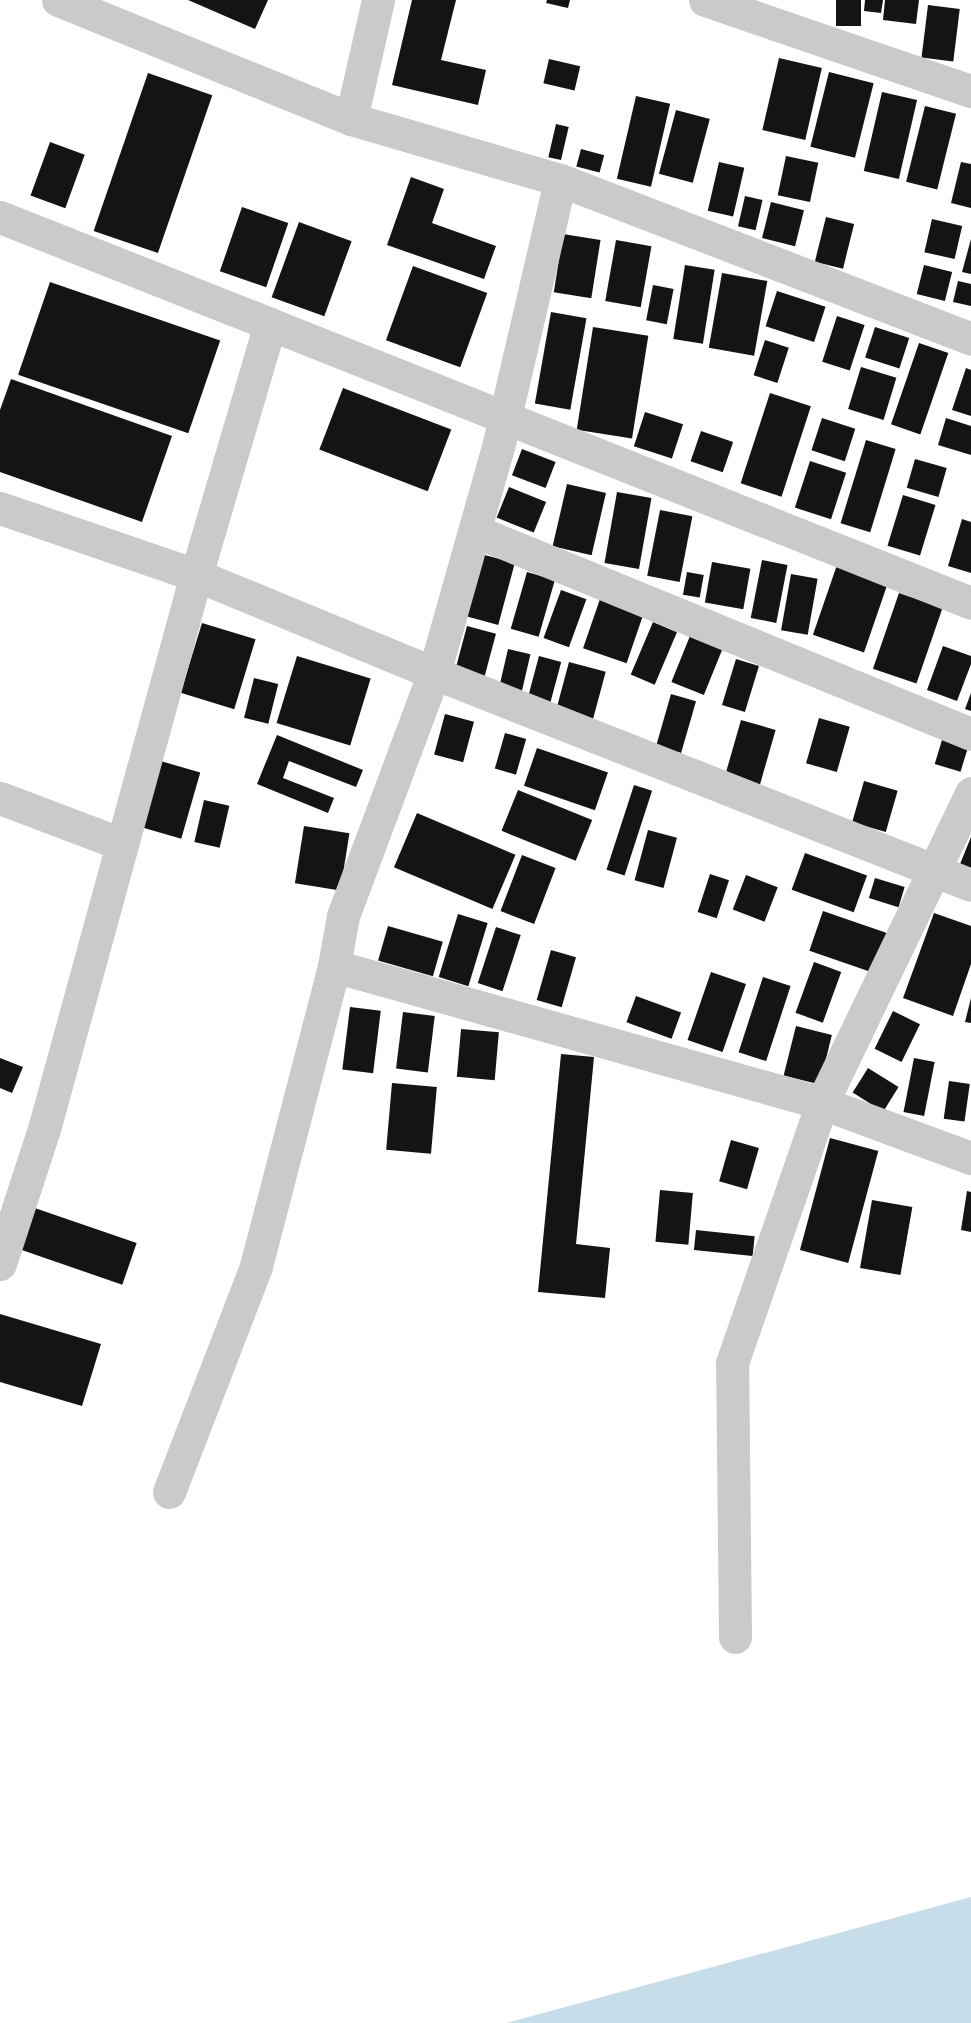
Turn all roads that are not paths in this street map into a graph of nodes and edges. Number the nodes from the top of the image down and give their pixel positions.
1 (58, 0) edge
2 (378, 0) edge
3 (705, 0) edge
4 (131, 14) edge
5 (971, 91) edge
6 (351, 118) junction
7 (560, 180) junction
8 (0, 217) edge
9 (270, 324) junction
10 (971, 339) edge
11 (505, 417) junction
12 (0, 508) edge
13 (475, 531) junction
14 (196, 575) junction
15 (971, 603) edge
16 (434, 673) junction
17 (971, 734) edge
18 (971, 793) edge
19 (0, 798) edge
20 (122, 844) junction
21 (934, 871) junction
22 (971, 885) edge
23 (334, 966) junction
24 (822, 1103) junction
25 (971, 1158) edge
26 (0, 1264) edge
27 (169, 1492) dead end
28 (735, 1637) dead end

1 - 4 street
2 - 6 street
3 - 5 street
4 - 6 street
6 - 7 street
7 - 10 street
7 - 11 street
8 - 9 street
9 - 11 street
9 - 14 street
11 - 13 street
11 - 15 street
12 - 14 street
13 - 16 street
13 - 17 street
14 - 16 street
14 - 20 street
16 - 21 street
16 - 23 street
18 - 21 street
19 - 20 street
20 - 26 street
21 - 22 street
21 - 24 street
23 - 24 street
23 - 27 street
24 - 25 street
24 - 28 street

